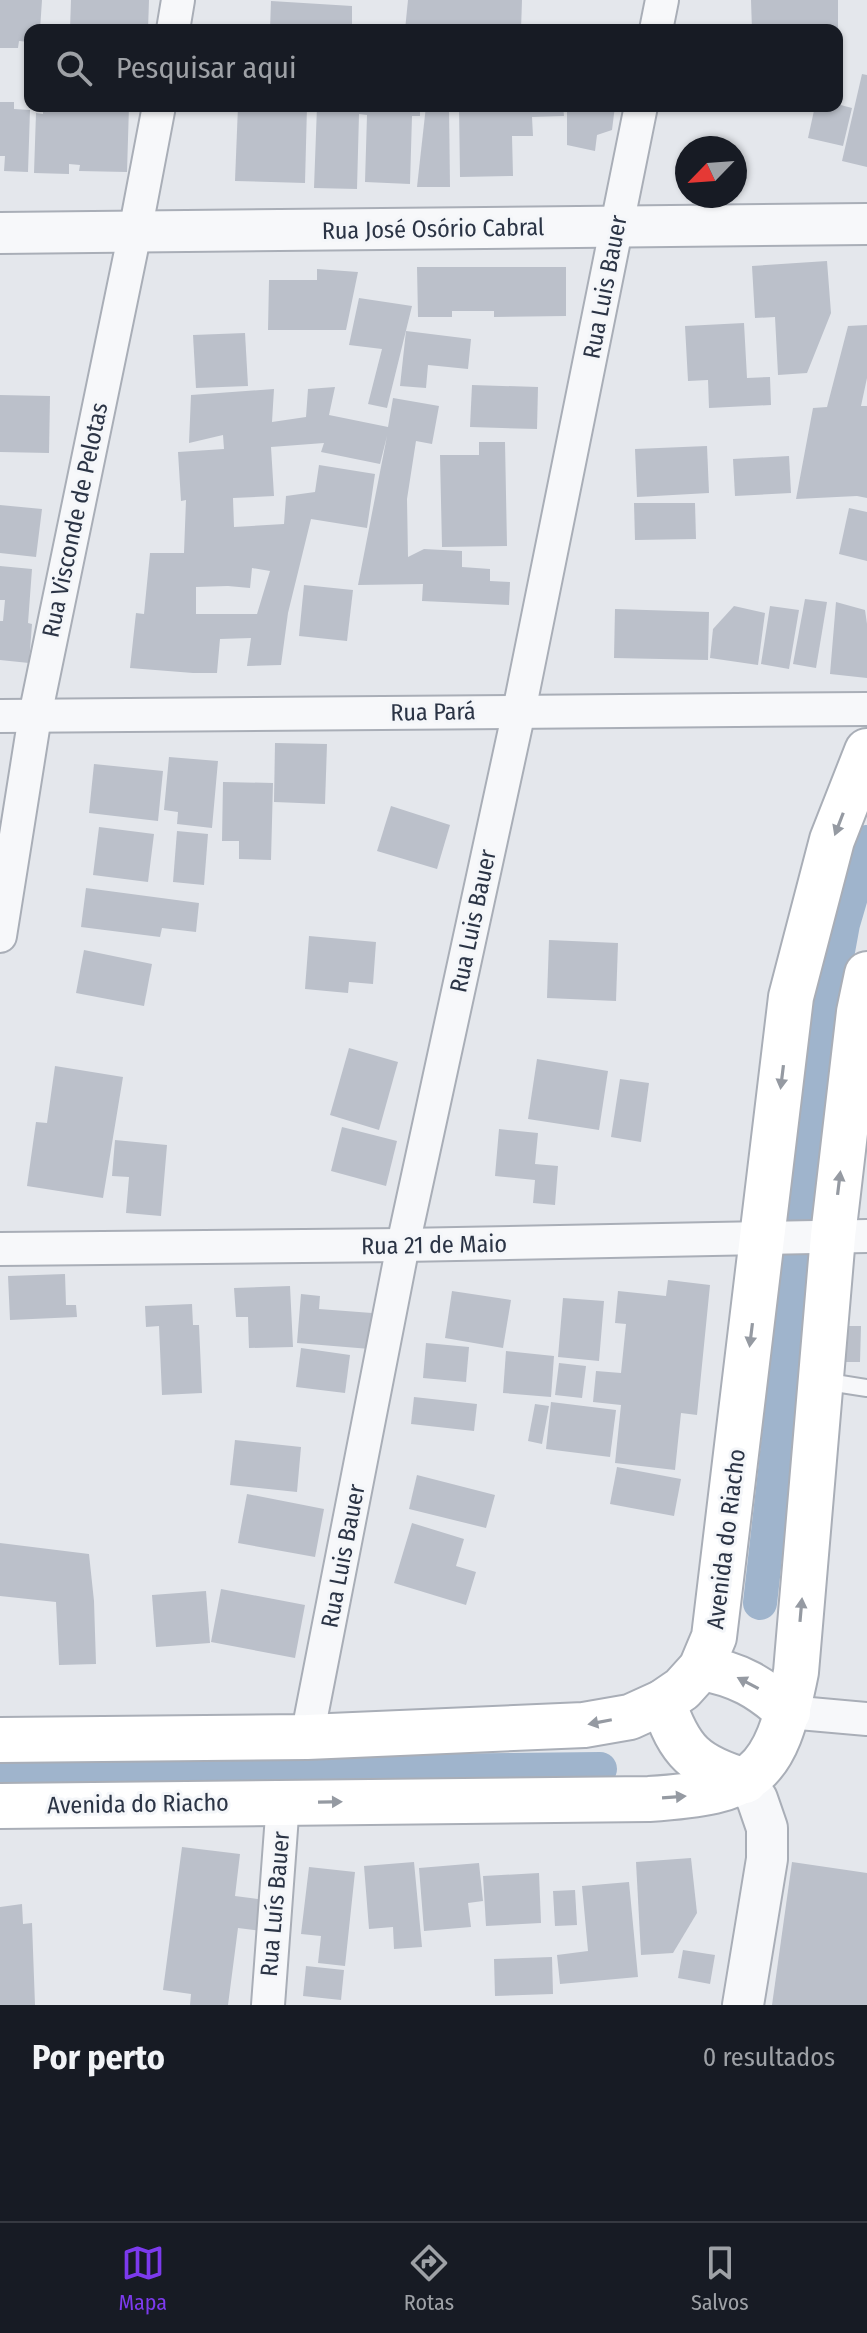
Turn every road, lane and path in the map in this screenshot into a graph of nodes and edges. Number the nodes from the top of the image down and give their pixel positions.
1 (178, 0) edge
2 (662, 0) edge
3 (174, 24) edge
4 (657, 24) edge
5 (158, 112) edge
6 (640, 112) edge
7 (867, 224) edge
8 (617, 227) junction
9 (135, 232) junction
10 (0, 233) edge
11 (867, 709) edge
12 (519, 711) junction
13 (0, 716) edge
14 (35, 716) junction
15 (867, 751) edge
16 (0, 936) edge
17 (867, 974) edge
18 (810, 1237) edge
19 (403, 1245) junction
20 (0, 1249) edge
21 (820, 1381) junction
22 (867, 1388) edge
23 (701, 1668) junction
24 (663, 1702) junction
25 (788, 1712) junction
26 (867, 1719) edge
27 (307, 1737) junction
28 (0, 1740) edge
29 (745, 1781) junction
30 (283, 1802) junction
31 (0, 1806) edge
32 (268, 2005) edge
33 (743, 2005) edge

1 - 3 street
2 - 4 street
5 - 9 street, Rua Visconde de Pelotas
6 - 8 street, Rua Luis Bauer
7 - 8 street, Rua José Osório Cabral
8 - 9 street, Rua José Osório Cabral
8 - 12 street, Rua Luis Bauer
9 - 10 street, Rua José Osório Cabral
9 - 14 street, Rua Visconde de Pelotas
11 - 12 street, Rua Pará
12 - 14 street, Rua Pará
12 - 19 street, Rua Luis Bauer
13 - 14 street, Rua Pará
14 - 16 street, Rua Visconde de Pelotas
15 -> 18 main road, Avenida do Riacho
18 -> 17 main road, Avenida do Riacho
18 - 19 street, Rua 21 de Maio
18 - 21 main road, Avenida do Riacho
18 -> 23 main road, Avenida do Riacho
19 - 20 street, Rua 21 de Maio
19 - 27 street, Rua Luis Bauer
21 - 22 lane
25 -> 21 main road, Avenida do Riacho
23 - 24 main road, Avenida do Riacho
25 -> 23 main road
24 -> 27 main road, Avenida do Riacho
24 - 29 main road
25 - 26 street
25 - 29 main road, Avenida do Riacho
27 - 28 main road, Avenida do Riacho
30 -> 29 main road, Avenida do Riacho
29 - 33 street
30 - 31 main road, Avenida do Riacho
30 - 32 street, Rua Luís Bauer

